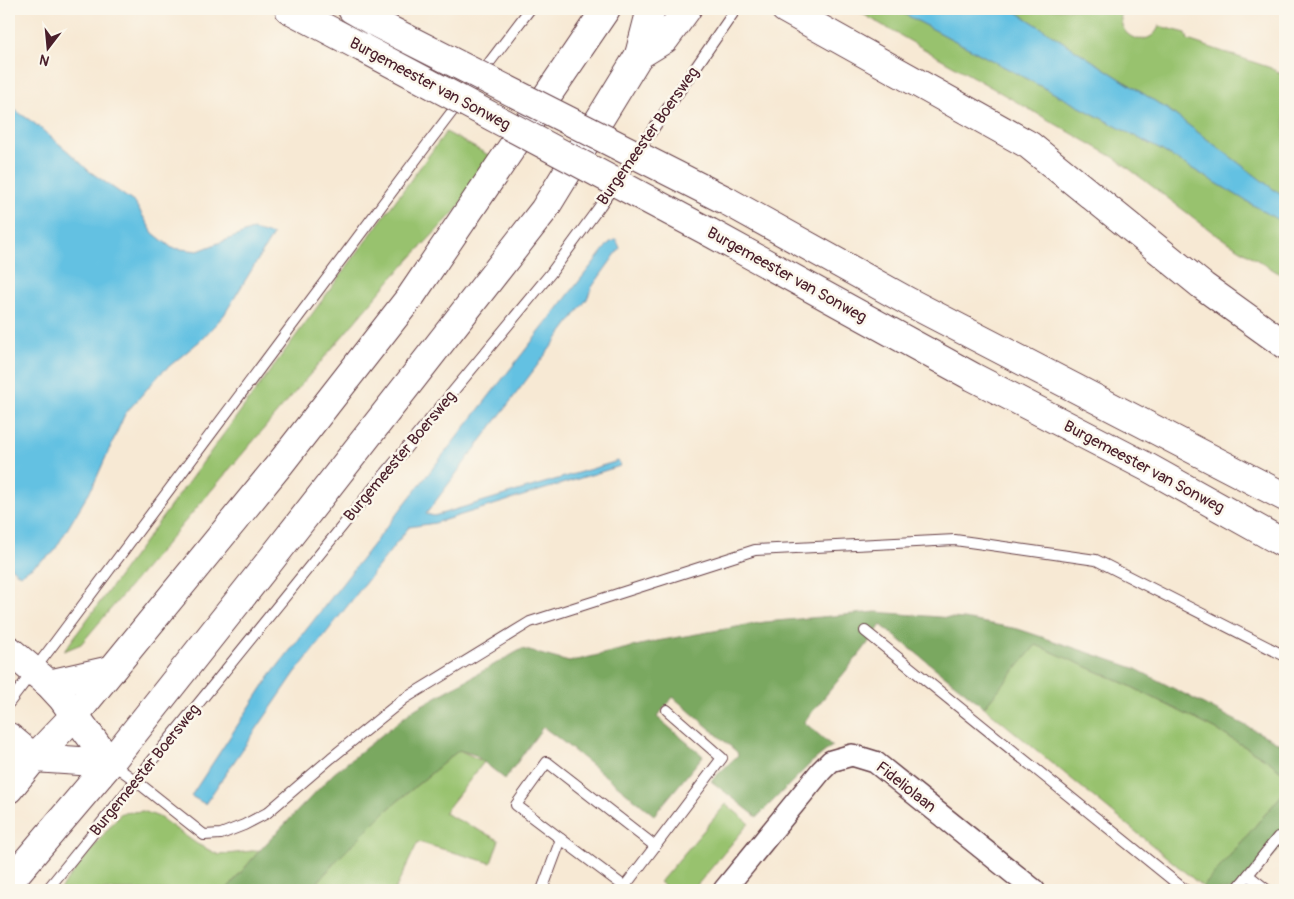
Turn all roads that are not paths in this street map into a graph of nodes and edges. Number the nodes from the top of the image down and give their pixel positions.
1 (289, 9) edge
2 (352, 9) edge
3 (530, 9) edge
4 (606, 9) edge
5 (651, 9) edge
6 (686, 9) edge
7 (736, 9) edge
8 (785, 9) edge
9 (639, 55) junction
10 (1285, 345) edge
11 (1285, 497) edge
12 (1285, 544) edge
13 (865, 632) dead end
14 (9, 650) edge
15 (1285, 656) edge
16 (112, 670) junction
17 (41, 678) junction
18 (9, 703) edge
19 (667, 710) dead end
20 (74, 716) junction
21 (9, 737) edge
22 (34, 758) junction
23 (110, 762) junction
24 (136, 781) junction
25 (9, 789) edge
26 (562, 839) junction
27 (1285, 843) edge
28 (655, 846) junction
29 (1248, 875) junction
30 (9, 882) edge
31 (627, 888) edge
32 (1031, 889) edge
33 (47, 890) edge
34 (542, 890) edge
35 (724, 890) edge
36 (1185, 890) edge
37 (1236, 890) edge
38 (1267, 890) edge

1 - 12 main road, Burgemeester van Sonweg, bridge
2 - 11 main road, Burgemeester van Sonweg, bridge
3 - 17 lane
4 - 16 main road
5 - 9 main road
6 - 9 main road, Burgemeester Boersweg
7 - 24 lane, Burgemeester Boersweg
8 - 10 main road
9 - 23 main road, Burgemeester Boersweg
13 - 36 lane
14 - 17 main road
15 - 24 lane
16 - 17 main road
16 - 20 main road
17 - 18 lane
17 - 20 main road
19 - 28 lane
20 - 22 main road
20 - 23 main road
21 - 22 main road
22 - 23 main road
22 - 25 main road
23 - 24 lane
23 - 30 main road, Burgemeester Boersweg
24 - 33 lane, Burgemeester Boersweg
26 - 28 lane
26 - 31 lane
26 - 34 lane
27 - 29 lane
28 - 31 lane
29 - 37 lane
29 - 38 lane
32 - 35 street, Fideliolaan

